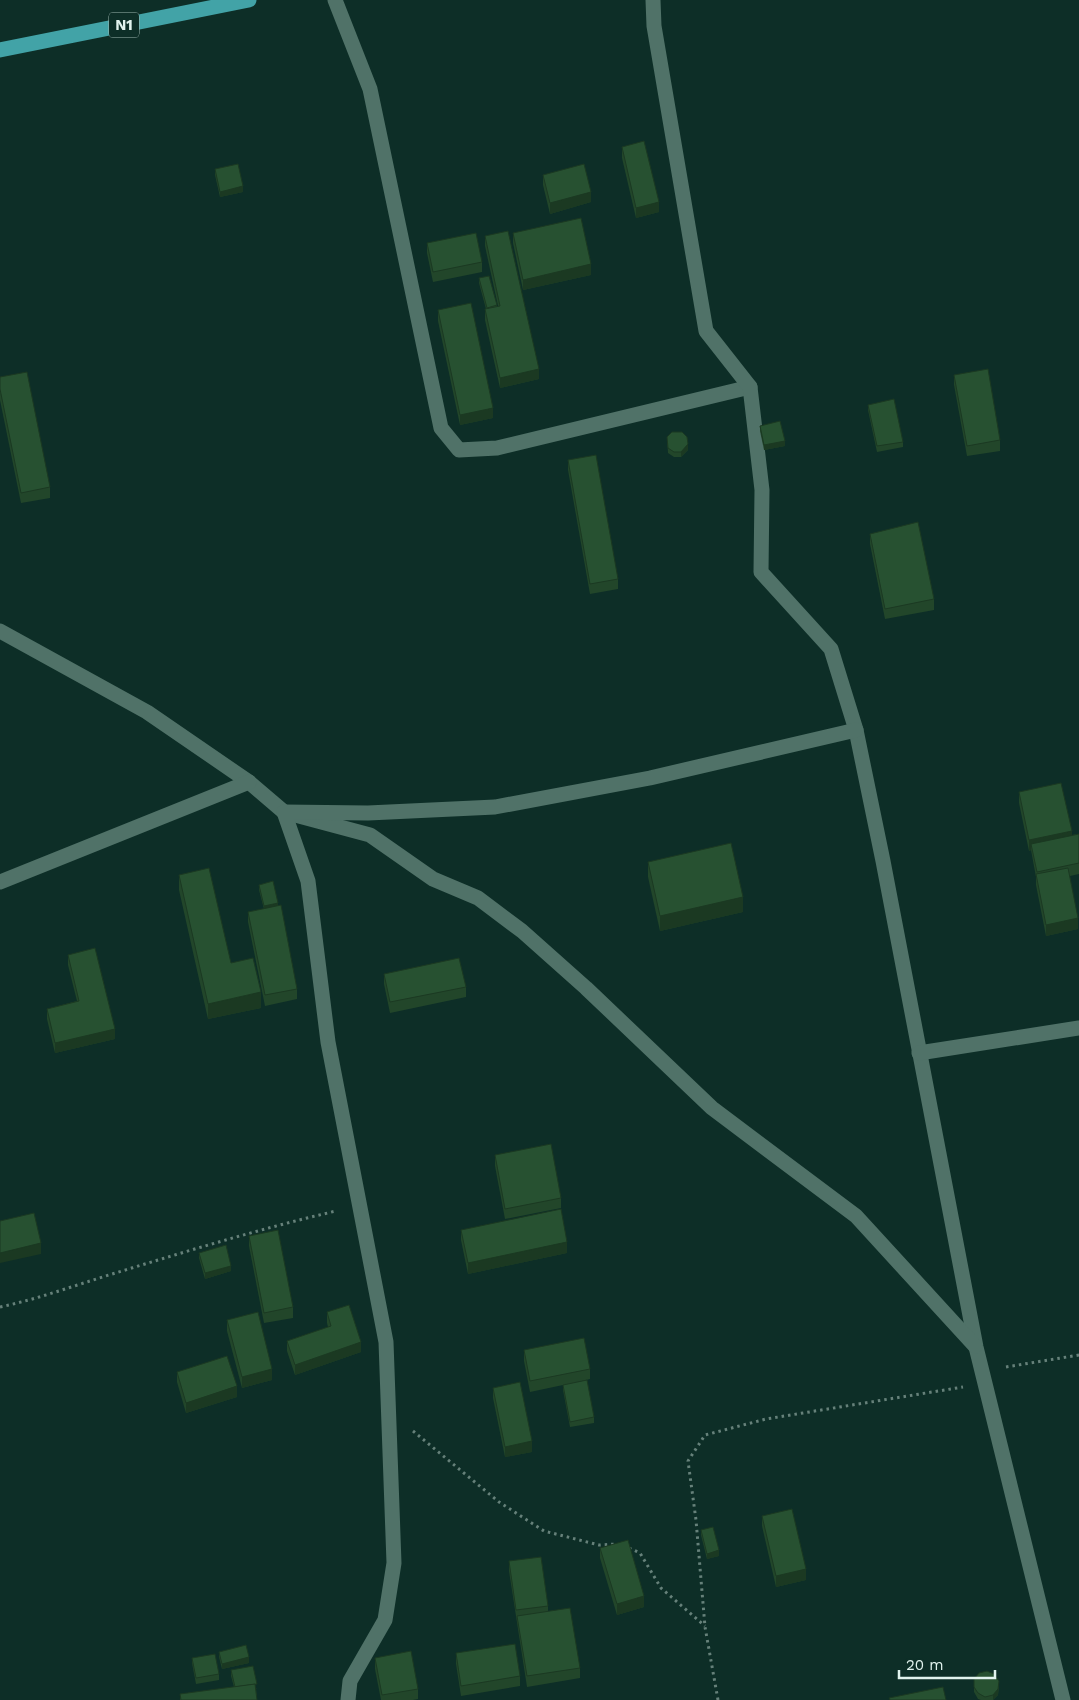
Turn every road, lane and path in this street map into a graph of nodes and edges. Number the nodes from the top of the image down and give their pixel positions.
1 (249, 0) edge
2 (335, 0) edge
3 (653, 0) edge
4 (217, 3) edge
5 (0, 50) edge
6 (750, 387) junction
7 (0, 631) edge
8 (856, 730) junction
9 (249, 782) junction
10 (284, 812) junction
11 (0, 882) edge
12 (1079, 1028) edge
13 (919, 1053) junction
14 (360, 1206) junction
15 (0, 1307) edge
16 (976, 1347) junction
17 (1079, 1355) edge
18 (984, 1378) junction
19 (389, 1409) junction
20 (705, 1627) junction
21 (348, 1700) edge
22 (718, 1700) edge
23 (1064, 1700) edge

1 - 4 highway, N1
2 - 6 street
3 - 6 street
4 - 5 highway, N1
6 - 8 street
7 - 9 street
8 - 10 street
8 - 13 street
9 - 10 street
9 - 11 street
10 - 14 street
10 - 16 street
12 - 13 street
13 - 16 street
14 - 15 path
14 - 19 street
16 - 18 street
17 - 18 path
18 - 20 path
18 - 23 street
19 - 20 path
19 - 21 street
20 - 22 path

